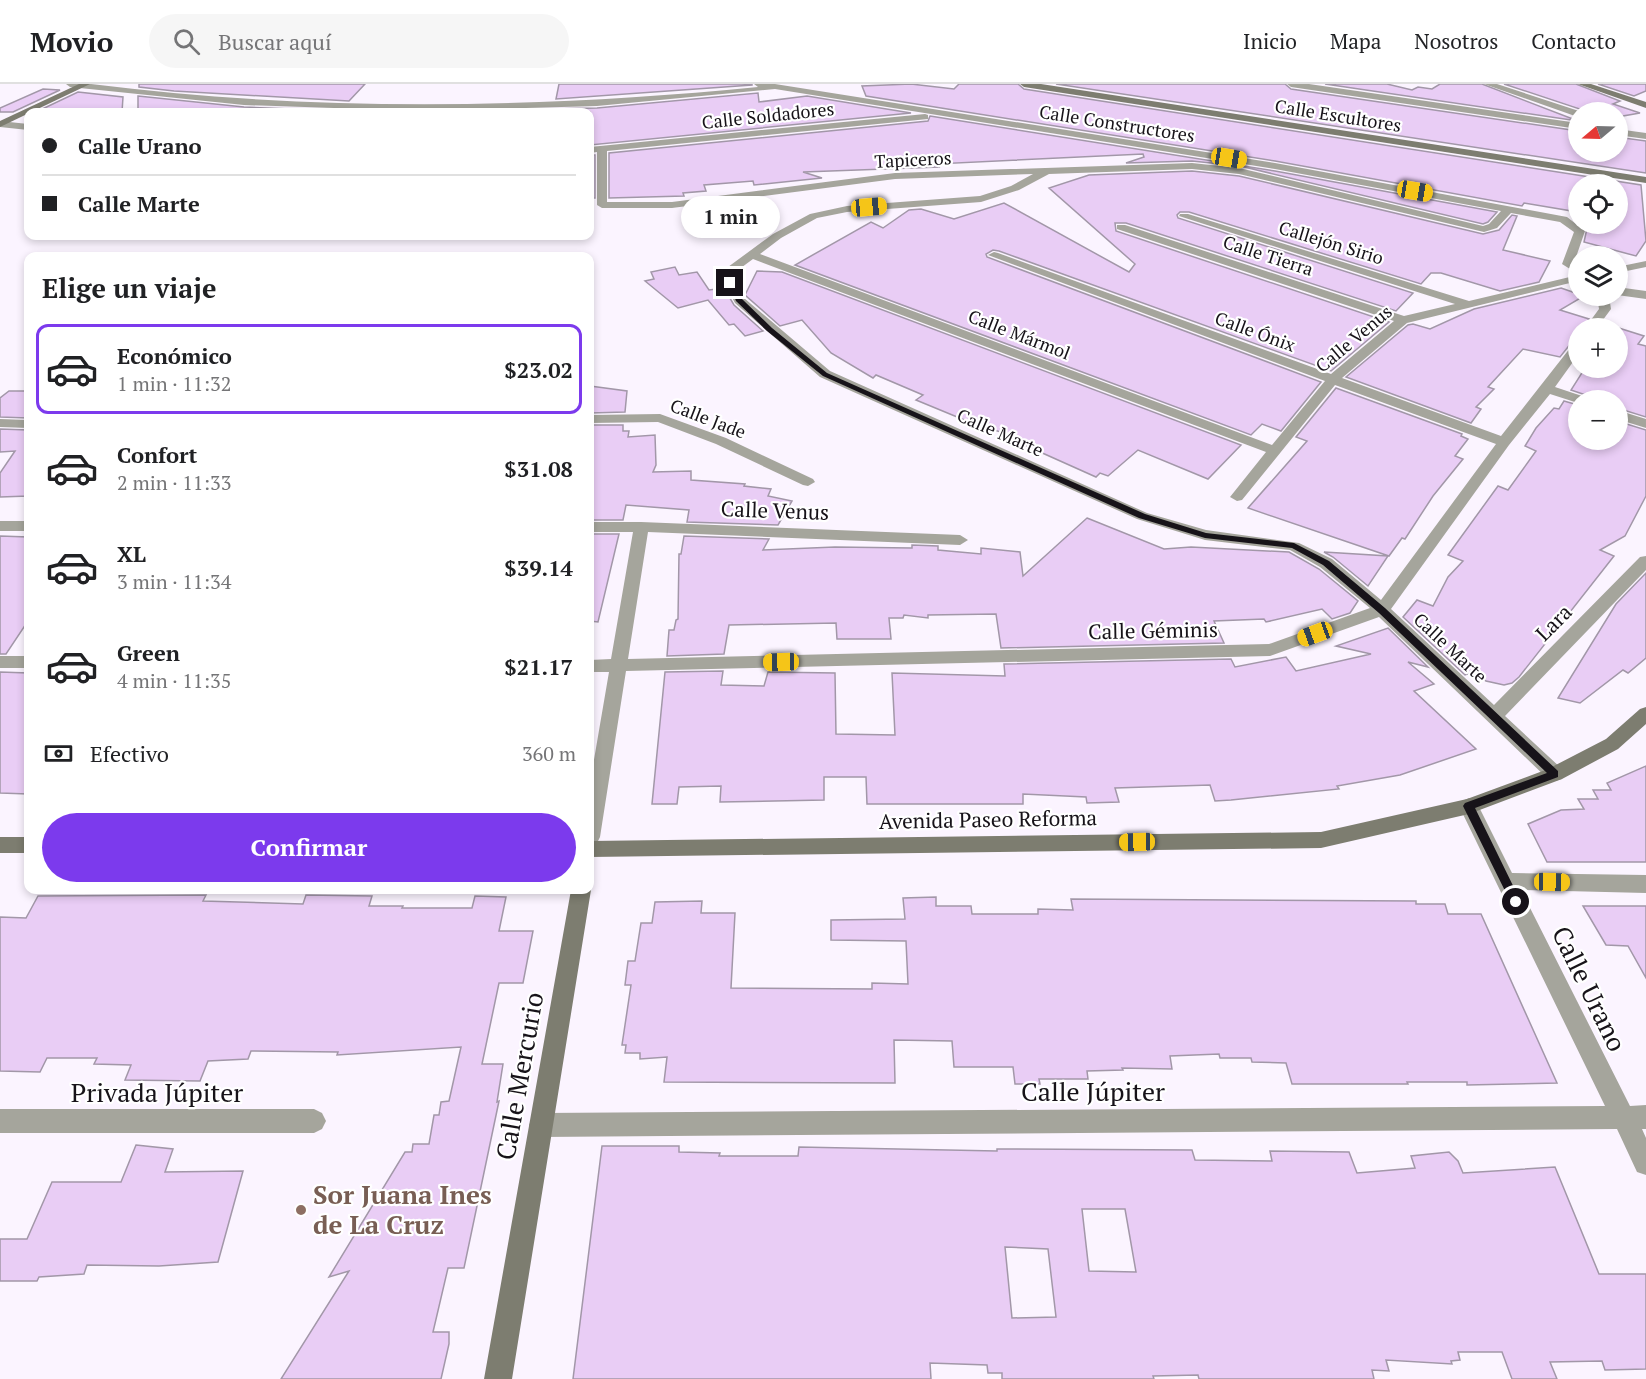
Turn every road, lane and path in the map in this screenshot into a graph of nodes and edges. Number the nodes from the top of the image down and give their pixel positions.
1 (70, 84) edge
2 (758, 84) edge
3 (816, 84) edge
4 (837, 84) edge
5 (1024, 84) edge
6 (1291, 84) edge
7 (1488, 84) edge
8 (1582, 84) edge
9 (84, 85) edge
10 (778, 88) junction
11 (837, 96) junction
12 (1646, 105) edge
13 (34, 108) edge
14 (392, 108) edge
15 (555, 108) edge
16 (1568, 111) edge
17 (24, 113) edge
18 (950, 114) junction
19 (0, 124) edge
20 (1568, 125) edge
21 (24, 127) edge
22 (1628, 132) edge
23 (1644, 136) edge
24 (602, 149) junction
25 (594, 150) edge
26 (1275, 166) junction
27 (1045, 172) junction
28 (1266, 178) junction
29 (1646, 180) edge
30 (1509, 208) junction
31 (1184, 216) dead end
32 (1121, 227) dead end
33 (1575, 246) edge
34 (751, 254) junction
35 (994, 255) dead end
36 (1646, 264) edge
37 (1628, 268) edge
38 (1568, 280) edge
39 (1628, 293) edge
40 (1646, 295) edge
41 (1467, 304) junction
42 (1403, 320) junction
43 (1568, 360) edge
44 (1332, 380) junction
45 (1547, 389) junction
46 (1568, 396) edge
47 (1628, 418) edge
48 (594, 419) edge
49 (0, 423) edge
50 (24, 424) edge
51 (1646, 424) edge
52 (1504, 442) junction
53 (1274, 450) junction
54 (808, 482) dead end
55 (1237, 497) dead end
56 (0, 526) edge
57 (24, 526) edge
58 (641, 526) junction
59 (594, 527) edge
60 (960, 540) dead end
61 (1646, 561) edge
62 (1382, 610) junction
63 (0, 662) edge
64 (24, 662) edge
65 (594, 666) edge
66 (618, 666) junction
67 (1646, 714) edge
68 (1494, 716) junction
69 (1555, 774) junction
70 (1469, 806) junction
71 (594, 813) edge
72 (0, 845) edge
73 (24, 845) edge
74 (594, 849) edge
75 (1505, 881) junction
76 (1646, 884) edge
77 (580, 894) edge
78 (1634, 1117) edge
79 (0, 1121) edge
80 (314, 1121) dead end
81 (541, 1125) junction
82 (1646, 1163) edge
83 (498, 1379) edge

1 - 9 street
2 - 10 street, Calle Constructores
3 - 10 street
4 - 11 street
5 - 29 street, Calle Escultores
6 - 20 street
7 - 16 street
8 - 12 street
9 - 13 street
9 - 14 street
10 - 11 street, Calle Constructores
10 - 15 street
11 - 18 street, Calle Constructores
17 - 19 street
18 - 24 street, Calle Soldadores
18 - 26 street, Calle Constructores
19 - 21 street
22 - 23 street
24 - 25 street, Calle Soldadores
24 - 27 street, Tapiceros
26 - 28 street
26 - 30 street, Calle Constructores
27 - 28 street, Tapiceros
27 - 34 street, Calle Marte
28 - 30 street, Tapiceros
30 - 33 street, Calle Constructores
31 - 41 street, Callejón Sirio
32 - 42 street, Calle Tierra
34 - 53 street, Calle Mármol
34 - 62 street, Calle Marte
35 - 44 street, Calle Ónix
36 - 37 street
38 - 41 street, Calle Venus
39 - 40 street
41 - 42 street, Calle Venus
42 - 44 street, Calle Venus
43 - 45 street
44 - 52 street, Calle Ónix
44 - 53 street, Calle Venus
45 - 46 street
45 - 52 street
47 - 51 street
48 - 54 street, Calle Jade
49 - 50 street
52 - 62 street
53 - 55 street, Calle Venus
56 - 57 street
58 - 59 street, Calle Venus
58 - 60 street, Calle Venus
58 - 66 street
61 - 68 street, Lara
62 - 66 street, Calle Géminis
62 - 68 street, Calle Marte
63 - 64 street
65 - 66 street, Calle Géminis
66 - 71 street
67 - 69 street, Avenida Paseo Reforma
68 - 69 street, Calle Marte
69 - 70 street, Avenida Paseo Reforma
70 - 74 street, Avenida Paseo Reforma
70 - 75 street, Calle Urano
72 - 73 street
75 - 76 street
75 - 78 street, Calle Urano
77 - 81 street, Calle Mercurio
78 - 81 street, Calle Júpiter
78 - 82 street, Calle Urano
79 - 80 street, Privada Júpiter
81 - 83 street, Calle Mercurio

